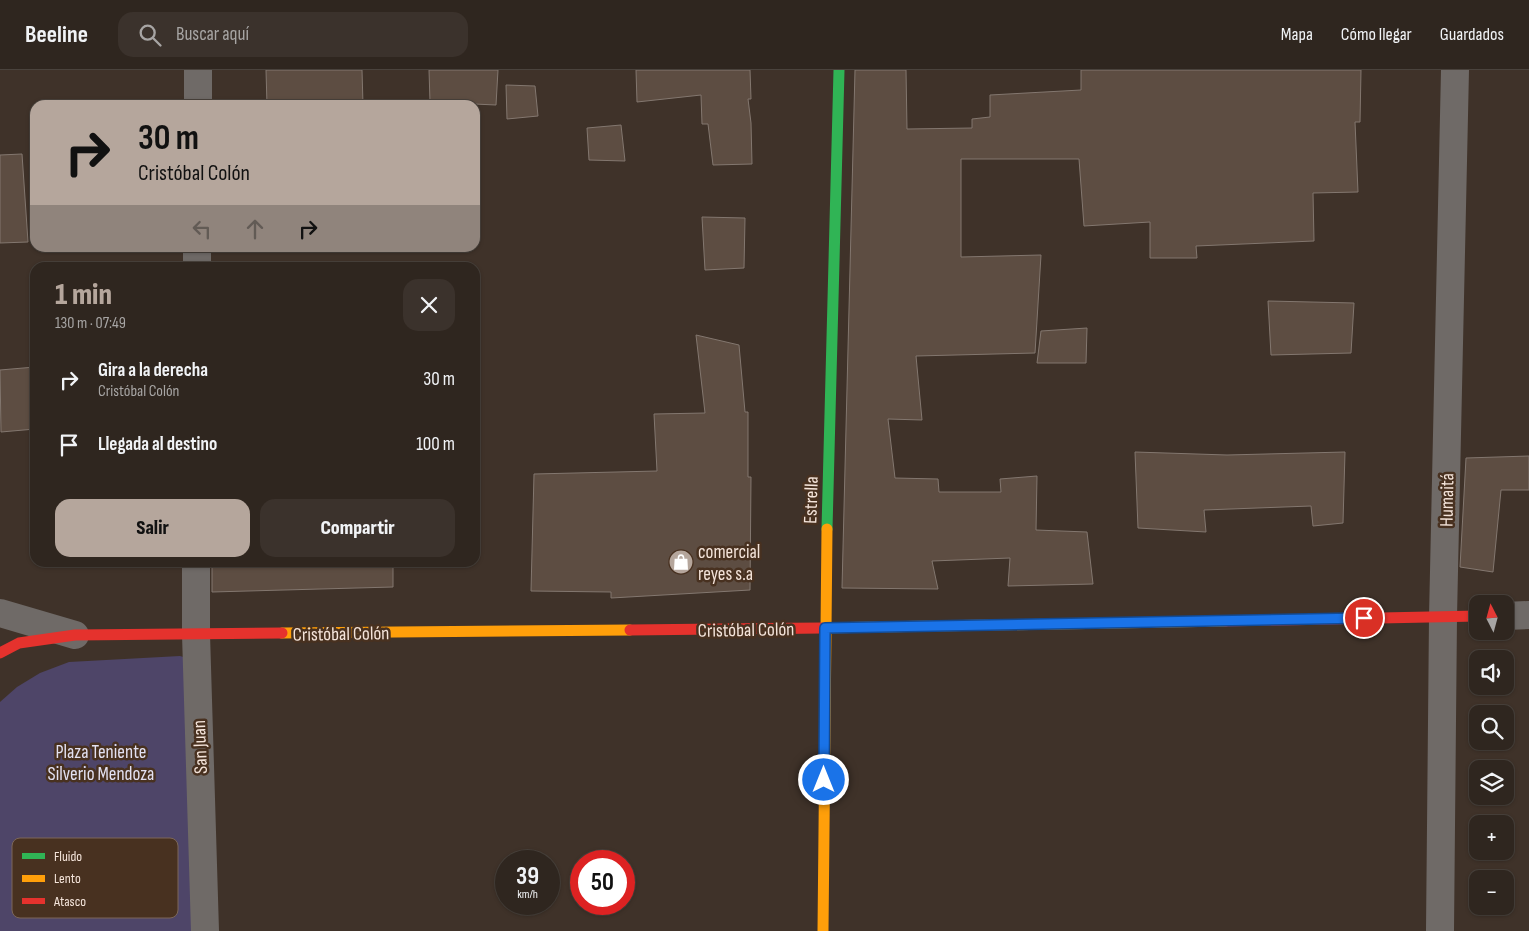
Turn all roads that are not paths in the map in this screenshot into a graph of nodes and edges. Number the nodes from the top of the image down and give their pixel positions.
1 (198, 70) edge
2 (839, 70) edge
3 (1455, 70) edge
4 (198, 100) edge
5 (196, 567) edge
6 (0, 613) edge
7 (1529, 615) edge
8 (1469, 616) edge
9 (1514, 616) edge
10 (1443, 617) junction
11 (825, 628) junction
12 (196, 634) junction
13 (75, 635) junction
14 (0, 653) edge
15 (205, 931) edge
16 (823, 931) edge
17 (1440, 931) edge

1 - 4 street
2 - 11 street, Estrella
3 - 10 street, Humaitá
5 - 12 street, San Juan
6 - 13 street
7 - 9 street
8 - 10 street, Cristóbal Colón
10 - 11 street, Cristóbal Colón
10 - 17 street, Humaitá
11 - 12 street, Cristóbal Colón
11 - 16 street, Estrella
12 - 13 street, Cristóbal Colón
12 - 15 street, San Juan
13 - 14 street, Cristóbal Colón

